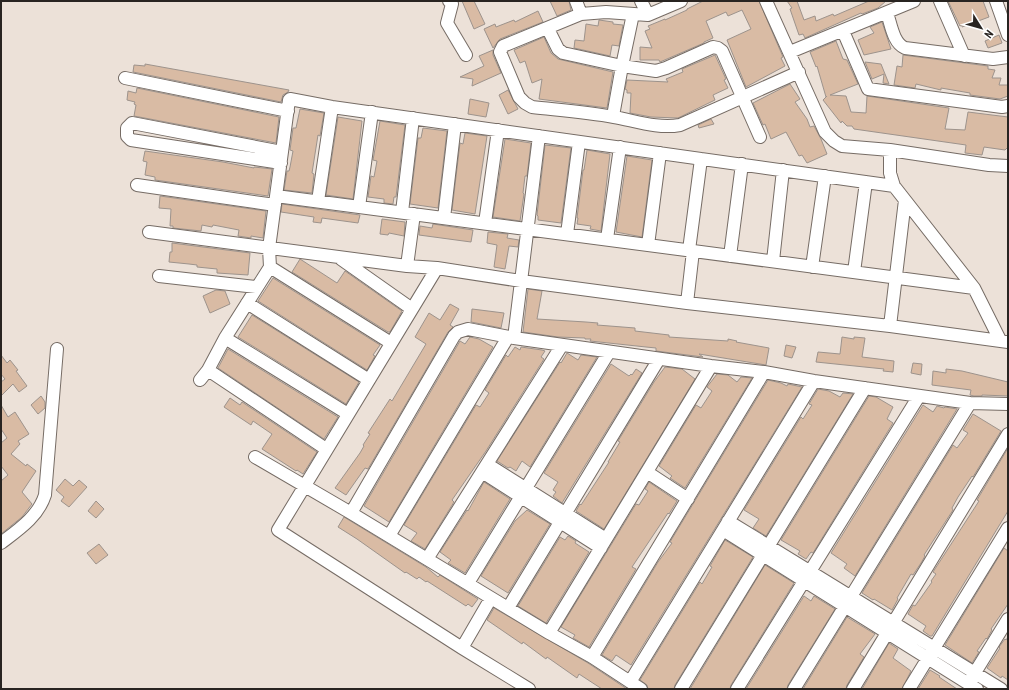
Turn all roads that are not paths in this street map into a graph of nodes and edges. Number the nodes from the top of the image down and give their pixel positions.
1 (449, 1) edge
2 (576, 1) edge
3 (641, 1) edge
4 (681, 1) edge
5 (766, 1) edge
6 (914, 1) edge
7 (940, 1) edge
8 (996, 1) edge
9 (886, 13) junction
10 (581, 14) junction
11 (633, 14) junction
12 (648, 15) junction
13 (548, 29) junction
14 (843, 30) junction
15 (1008, 35) edge
16 (790, 52) junction
17 (466, 55) dead end
18 (964, 56) junction
19 (1008, 56) edge
20 (622, 66) junction
21 (799, 72) junction
22 (125, 78) dead end
23 (741, 98) junction
24 (1008, 106) edge
25 (332, 107) junction
26 (288, 111) junction
27 (372, 112) junction
28 (613, 116) junction
29 (413, 118) junction
30 (455, 124) junction
31 (498, 130) junction
32 (539, 136) junction
33 (760, 137) dead end
34 (579, 142) junction
35 (620, 147) junction
36 (890, 150) junction
37 (660, 153) junction
38 (281, 158) junction
39 (701, 159) junction
40 (742, 164) junction
41 (1008, 166) edge
42 (783, 170) junction
43 (825, 176) junction
44 (866, 182) junction
45 (137, 185) dead end
46 (894, 186) junction
47 (276, 200) junction
48 (905, 200) junction
49 (318, 201) junction
50 (360, 207) junction
51 (408, 213) junction
52 (444, 218) junction
53 (485, 224) junction
54 (527, 229) junction
55 (149, 232) dead end
56 (566, 234) junction
57 (607, 240) junction
58 (648, 245) junction
59 (269, 248) junction
60 (691, 251) junction
61 (730, 256) junction
62 (339, 257) junction
63 (773, 261) junction
64 (407, 266) junction
65 (270, 267) junction
66 (812, 267) junction
67 (437, 268) junction
68 (854, 272) junction
69 (159, 276) dead end
70 (895, 277) junction
71 (521, 281) junction
72 (256, 287) junction
73 (974, 288) junction
74 (248, 303) junction
75 (687, 303) junction
76 (412, 309) junction
77 (890, 326) junction
78 (225, 338) junction
79 (511, 338) junction
80 (1004, 341) edge
81 (391, 343) junction
82 (562, 345) junction
83 (57, 349) dead end
84 (609, 352) junction
85 (659, 359) junction
86 (711, 366) junction
87 (208, 370) junction
88 (764, 372) junction
89 (200, 380) dead end
90 (369, 380) junction
91 (814, 381) junction
92 (865, 388) junction
93 (919, 396) junction
94 (970, 403) junction
95 (1008, 404) edge
96 (348, 414) junction
97 (1008, 434) edge
98 (326, 449) junction
99 (255, 457) dead end
100 (485, 468) junction
101 (647, 472) junction
102 (305, 485) junction
103 (523, 492) junction
104 (688, 499) junction
105 (351, 513) junction
106 (563, 517) junction
107 (726, 525) junction
108 (1008, 528) edge
109 (390, 536) junction
110 (1, 543) edge
111 (604, 543) junction
112 (766, 550) junction
113 (427, 559) junction
114 (807, 576) junction
115 (468, 584) junction
116 (492, 598) junction
117 (848, 602) junction
118 (508, 608) junction
119 (1008, 619) edge
120 (891, 628) junction
121 (549, 633) junction
122 (462, 648) junction
123 (931, 653) junction
124 (592, 657) junction
125 (975, 673) junction
126 (630, 682) junction
127 (970, 687) edge
128 (529, 689) edge
129 (641, 689) edge
130 (681, 689) edge
131 (737, 689) edge
132 (794, 689) edge
133 (853, 689) edge
134 (909, 689) edge
135 (1001, 689) edge

1 - 17 street
2 - 10 street
3 - 12 street
4 - 12 street
5 - 16 street
6 - 9 street
7 - 18 street
8 - 15 street
9 - 14 street
9 - 18 street
10 - 11 street
10 - 13 street
11 - 12 street
11 - 20 street
13 - 20 street
13 - 28 street
14 - 16 street
14 - 24 street
16 - 21 street
18 - 19 street
20 - 23 street
20 - 28 street
21 - 23 street
21 - 36 street
22 - 26 street
23 - 28 street
23 - 33 street
25 - 26 street
25 - 27 street
25 - 49 street
26 - 38 street
27 - 29 street
27 - 50 street
29 - 30 street
29 - 51 street
30 - 31 street
30 - 52 street
31 - 32 street
31 - 53 street
32 - 34 street
32 - 54 street
34 - 35 street
34 - 56 street
35 - 37 street
35 - 57 street
36 - 41 street
36 - 46 street
37 - 39 street
37 - 58 street
38 - 38 street
38 - 47 street
39 - 40 street
39 - 60 street
40 - 42 street
40 - 61 street
42 - 43 street
42 - 63 street
43 - 44 street
43 - 66 street
44 - 46 street
44 - 68 street
45 - 47 street
46 - 48 street
47 - 49 street
47 - 59 street
48 - 70 street
48 - 73 street
49 - 50 street
50 - 51 street
51 - 52 street
51 - 64 street
52 - 53 street
53 - 54 street
54 - 56 street
54 - 71 street
55 - 59 street
56 - 57 street
57 - 58 street
58 - 60 street
59 - 62 street
59 - 65 street
60 - 61 street
60 - 75 street
61 - 63 street
62 - 64 street
62 - 76 street
63 - 66 street
64 - 67 street
65 - 72 street
65 - 81 street
66 - 68 street
67 - 71 street
67 - 76 street
68 - 70 street
69 - 72 street
70 - 73 street
70 - 77 street
71 - 75 street
71 - 79 street
72 - 74 street
73 - 80 street
74 - 78 street
74 - 90 street
75 - 77 street
76 - 81 street
77 - 80 street
78 - 87 street
78 - 96 street
79 - 82 street
79 - 105 street
79 - 109 street
81 - 90 street
82 - 84 street
82 - 100 street
83 - 110 street
84 - 85 street
84 - 103 street
85 - 86 street
85 - 106 street
86 - 88 street
86 - 101 street
87 - 89 street
87 - 98 street
88 - 91 street
88 - 104 street
90 - 96 street
91 - 92 street
91 - 107 street
92 - 93 street
92 - 112 street
93 - 94 street
93 - 114 street
94 - 95 street
94 - 117 street
96 - 98 street
97 - 120 street
98 - 102 street
99 - 102 street
100 - 103 street
100 - 113 street
101 - 104 street
101 - 111 street
102 - 105 street
102 - 122 street
103 - 106 street
103 - 115 street
104 - 124 street
105 - 109 street
106 - 111 street
106 - 118 street
107 - 112 street
107 - 126 street
108 - 123 street
109 - 113 street
111 - 121 street
112 - 114 street
112 - 130 street
113 - 115 street
114 - 117 street
114 - 131 street
115 - 116 street
116 - 118 street
116 - 122 street
117 - 120 street
117 - 132 street
118 - 121 street
119 - 125 street
120 - 123 street
120 - 133 street
121 - 124 street
122 - 128 street
123 - 125 street
123 - 127 street
123 - 134 street
124 - 126 street
125 - 127 street
125 - 135 street
126 - 129 street

